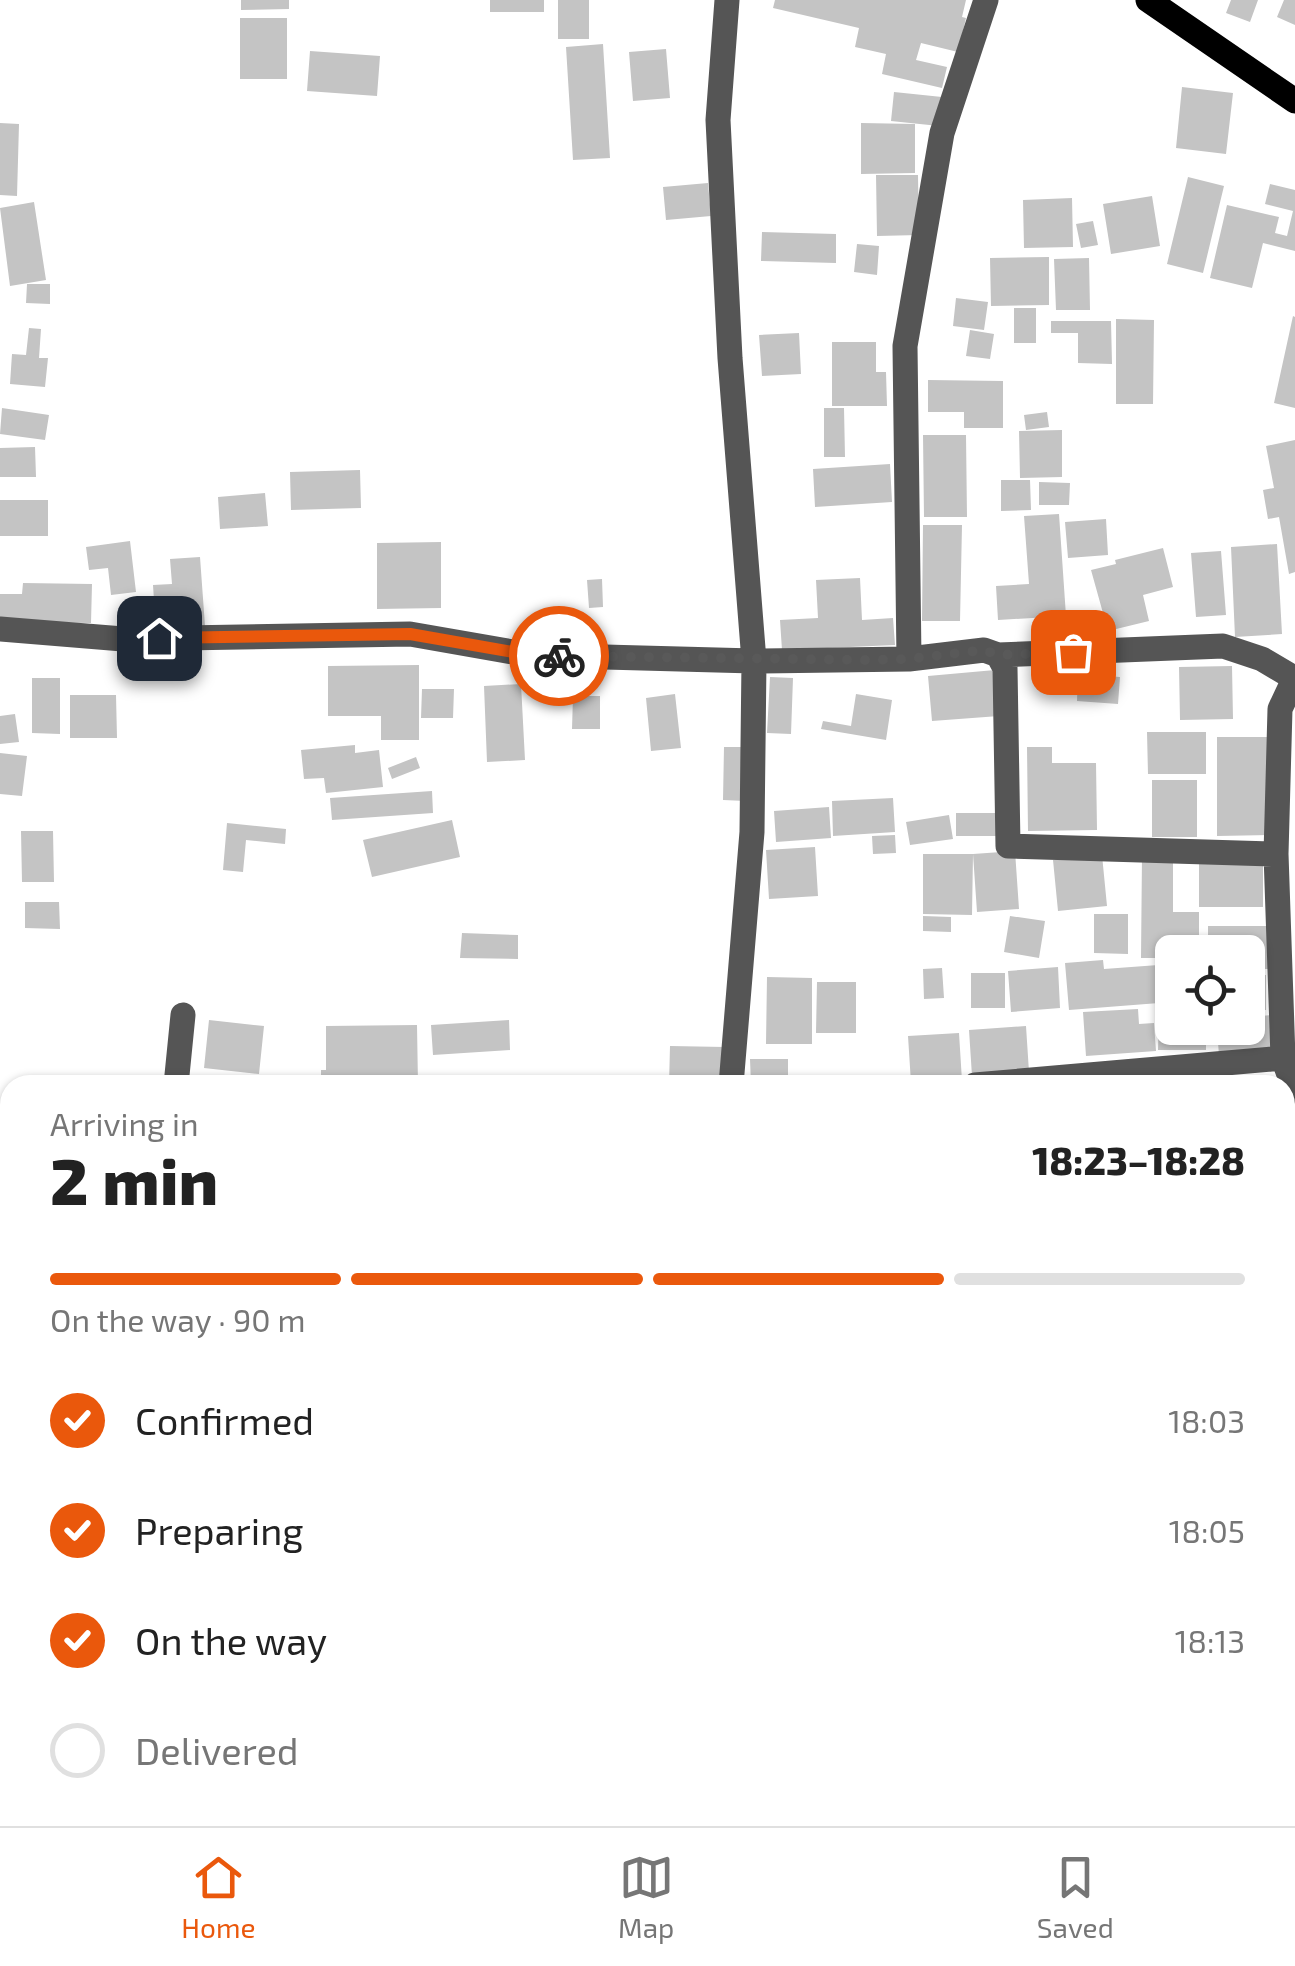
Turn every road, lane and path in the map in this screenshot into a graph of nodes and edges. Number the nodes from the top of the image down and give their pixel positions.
1 (727, 0) edge
2 (986, 0) edge
3 (1148, 0) edge
4 (1295, 101) edge
5 (0, 629) edge
6 (998, 655) junction
7 (909, 659) junction
8 (754, 660) junction
9 (1294, 677) edge
10 (1276, 854) junction
11 (183, 1015) dead end
12 (1284, 1058) junction
13 (177, 1075) edge
14 (732, 1075) edge
15 (1089, 1075) edge
16 (1290, 1075) edge

1 - 8 street
2 - 7 street
3 - 4 main road
5 - 8 street
6 - 7 street
6 - 9 street
6 - 10 street
7 - 8 street
8 - 14 street
9 - 10 street
10 - 12 street
11 - 13 street
12 - 15 street
12 - 16 street

